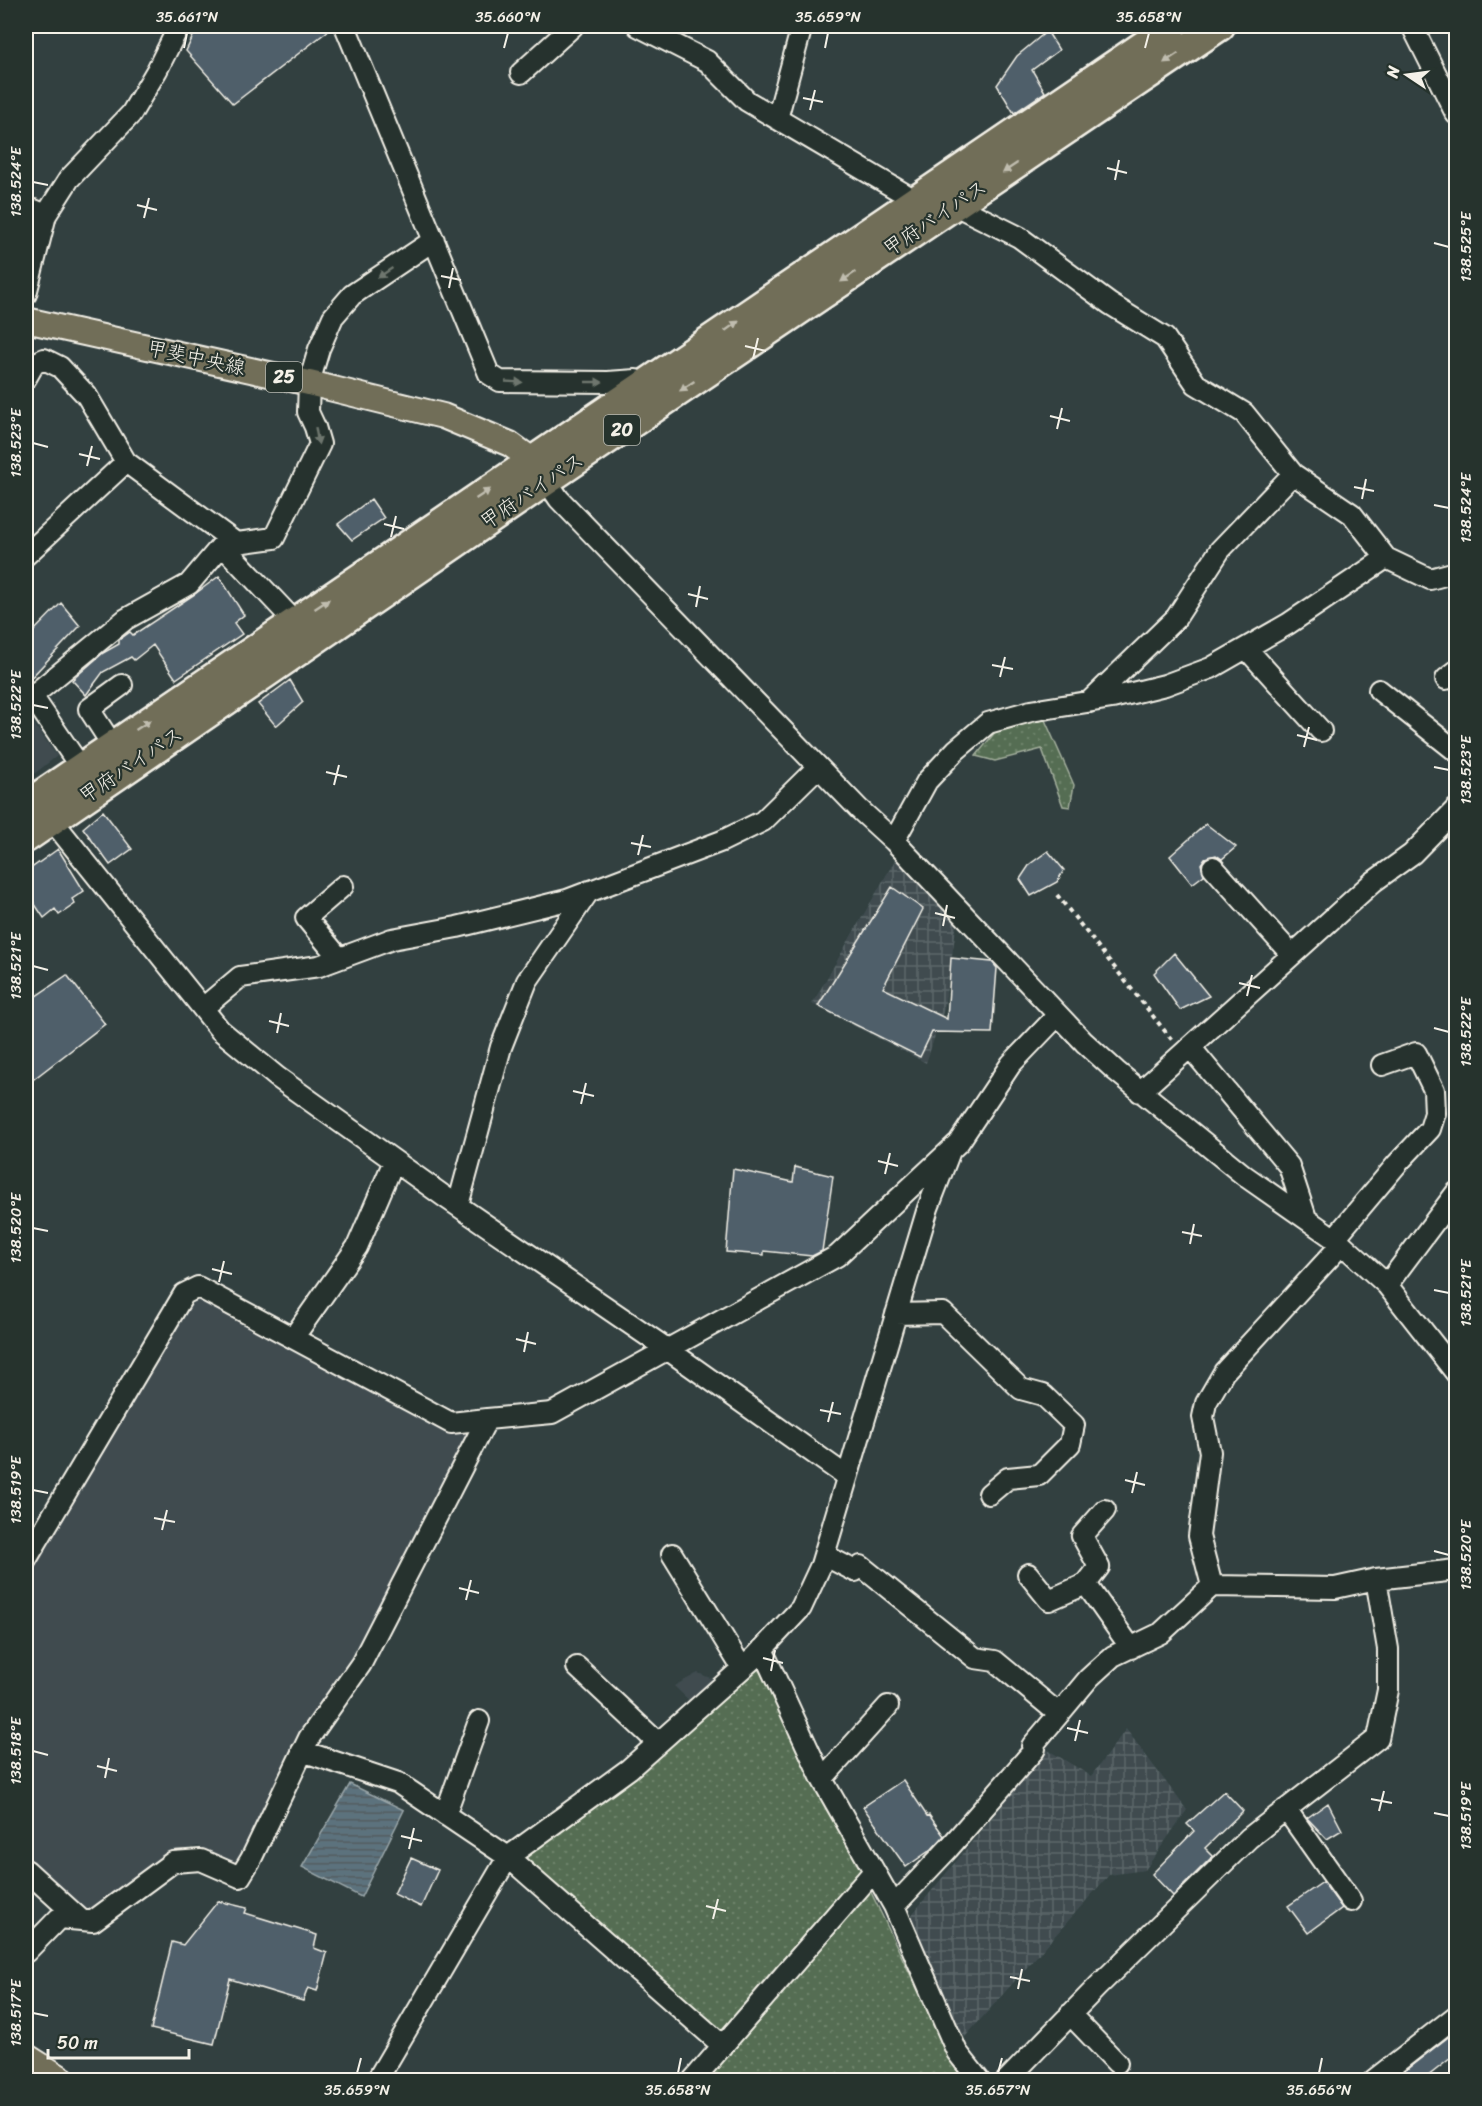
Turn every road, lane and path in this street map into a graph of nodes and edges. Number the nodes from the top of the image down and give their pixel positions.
1 (179, 26) edge
2 (345, 26) edge
3 (573, 26) edge
4 (638, 26) edge
5 (802, 26) edge
6 (1172, 26) edge
7 (1220, 26) edge
8 (1412, 26) edge
9 (522, 73) dead end
10 (1456, 114) edge
11 (777, 119) junction
12 (915, 200) junction
13 (955, 205) junction
14 (26, 212) edge
15 (46, 215) junction
16 (434, 240) junction
17 (26, 294) edge
18 (26, 320) edge
19 (26, 378) edge
20 (309, 383) junction
21 (645, 386) junction
22 (126, 462) junction
23 (539, 471) junction
24 (1293, 474) junction
25 (229, 544) junction
26 (26, 555) edge
27 (1386, 558) junction
28 (1456, 572) edge
29 (295, 622) junction
30 (1246, 648) junction
31 (122, 685) dead end
32 (1379, 690) dead end
33 (29, 698) edge
34 (1089, 702) junction
35 (1321, 731) dead end
36 (113, 746) junction
37 (1456, 751) edge
38 (818, 767) junction
39 (81, 768) junction
40 (26, 806) edge
41 (1456, 809) edge
42 (52, 820) junction
43 (26, 838) edge
44 (894, 841) junction
45 (1213, 867) dead end
46 (343, 886) dead end
47 (589, 891) junction
48 (1057, 895) dead end
49 (1292, 955) junction
50 (339, 958) junction
51 (203, 1008) junction
52 (1058, 1015) junction
53 (1186, 1050) junction
54 (1382, 1065) dead end
55 (1140, 1092) junction
56 (950, 1151) junction
57 (394, 1161) junction
58 (1455, 1197) edge
59 (458, 1205) junction
60 (1306, 1218) junction
61 (1338, 1242) junction
62 (1387, 1285) junction
63 (896, 1314) junction
64 (293, 1338) junction
65 (668, 1349) junction
66 (1456, 1373) edge
67 (487, 1419) junction
68 (846, 1476) junction
69 (989, 1494) dead end
70 (1105, 1510) dead end
71 (672, 1554) dead end
72 (824, 1555) junction
73 (26, 1560) edge
74 (1456, 1570) edge
75 (1028, 1574) dead end
76 (1377, 1579) junction
77 (1086, 1584) junction
78 (1212, 1586) junction
79 (1131, 1648) junction
80 (762, 1649) junction
81 (577, 1667) dead end
82 (742, 1668) junction
83 (888, 1706) dead end
84 (1059, 1714) junction
85 (479, 1721) dead end
86 (658, 1743) junction
87 (302, 1751) junction
88 (822, 1779) junction
89 (1286, 1809) junction
90 (446, 1815) junction
91 (508, 1857) junction
92 (26, 1870) edge
93 (874, 1871) junction
94 (1351, 1901) dead end
95 (894, 1906) junction
96 (81, 1920) junction
97 (26, 1952) edge
98 (1070, 2014) junction
99 (1456, 2016) edge
100 (723, 2046) junction
101 (26, 2056) edge
102 (1117, 2063) dead end
103 (64, 2080) edge
104 (377, 2080) edge
105 (693, 2080) edge
106 (979, 2080) edge
107 (1006, 2080) edge
108 (1374, 2080) edge

1 - 15 street
2 - 16 street
3 - 9 street
4 - 11 street
5 - 11 street
6 - 12 highway, 甲府バイパス / 20
7 -> 13 highway, 甲府バイパス / 20
8 - 10 street
11 - 12 street
21 -> 12 highway, 甲府バイパス / 20
13 -> 23 highway, 甲府バイパス / 20
13 - 24 street
14 - 15 street
15 - 17 street
16 -> 20 street
16 -> 21 street
18 - 20 main road, 甲斐中央線 / 25
19 - 22 street
20 - 23 main road, 甲斐中央線 / 25
20 -> 25 street
21 - 23 highway, 甲府バイパス / 20
22 - 25 street
22 - 26 street
29 -> 23 highway, 甲府バイパス / 20
23 - 38 street
23 - 42 highway, 甲府バイパス / 20
24 - 27 street
24 - 34 street
25 - 29 street
25 - 33 street
27 - 28 street
27 - 30 street
36 -> 29 highway, 甲府バイパス / 20
30 - 34 street
30 - 35 street
31 - 36 street
32 - 37 street
33 - 39 street
34 - 44 street
36 - 39 highway, 甲府バイパス / 20
38 - 44 street
38 - 47 street
39 - 40 highway, 甲府バイパス / 20
41 - 49 street
42 - 43 highway, 甲府バイパス / 20
42 - 51 street
44 - 52 street
45 - 49 street
46 - 50 street
47 - 50 street
47 - 59 street
48 - 53 path
49 - 53 street
50 - 51 street
51 - 57 street
52 - 55 street
52 - 56 street
53 - 55 street
53 - 60 street
54 - 61 street
55 - 60 street
56 - 63 street
56 - 65 street
57 - 59 street
57 - 64 street
58 - 62 street
59 - 65 street
60 - 61 street
61 - 62 street
61 - 78 street
62 - 66 street
63 - 68 street
63 - 69 street
64 - 67 street
64 - 73 street
65 - 67 street
65 - 68 street
67 - 87 street
68 - 72 street
70 - 77 street
71 - 82 street
72 - 80 street
72 - 84 street
74 - 76 street
75 - 77 street
76 - 78 street
76 - 89 street
77 - 79 street
78 - 79 street
79 - 84 street
80 - 82 street
80 - 88 street
81 - 86 street
82 - 86 street
83 - 88 street
84 - 95 street
85 - 90 street
86 - 91 street
87 - 90 street
87 - 96 street
88 - 93 street
89 - 94 street
89 - 98 street
90 - 91 street
91 - 100 street
91 - 104 street
92 - 96 street
93 - 95 street
93 - 100 street
95 - 106 street
96 - 97 street
98 - 102 street
98 - 107 street
99 - 108 street
100 - 105 street
101 - 103 main road

